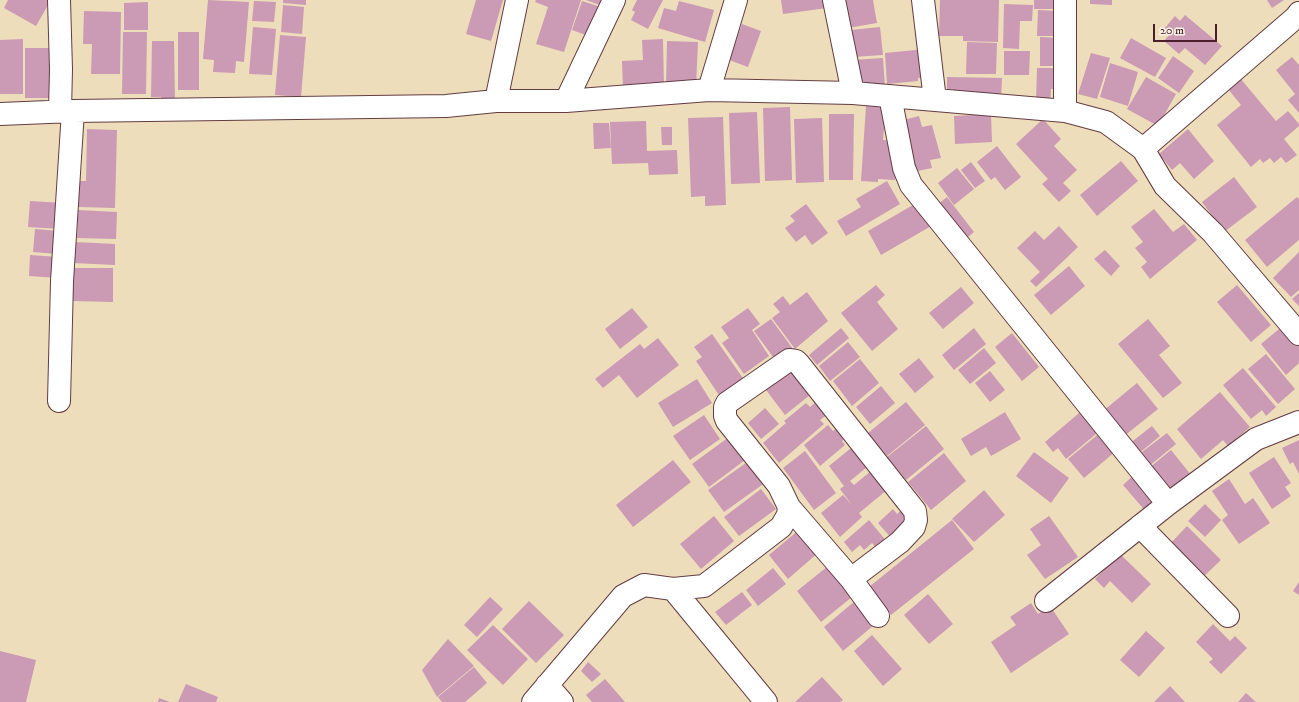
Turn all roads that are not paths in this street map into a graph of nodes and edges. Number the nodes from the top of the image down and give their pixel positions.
1 (59, 0) edge
2 (517, 0) edge
3 (614, 0) edge
4 (736, 0) edge
5 (834, 0) edge
6 (923, 0) edge
7 (1065, 0) edge
8 (1299, 13) edge
9 (709, 90) junction
10 (853, 94) junction
11 (890, 96) junction
12 (935, 100) junction
13 (496, 101) junction
14 (566, 101) junction
15 (67, 111) junction
16 (1065, 111) junction
17 (0, 114) edge
18 (1143, 149) junction
19 (1299, 334) edge
20 (59, 401) dead end
21 (1299, 422) edge
22 (1168, 504) junction
23 (789, 506) junction
24 (1140, 526) junction
25 (851, 579) junction
26 (673, 589) junction
27 (1046, 601) dead end
28 (878, 616) dead end
29 (1228, 616) dead end
30 (547, 685) junction
31 (533, 702) edge
32 (562, 702) edge
33 (766, 702) edge

1 - 15 street
2 - 13 street
3 - 14 street
4 - 9 street
5 - 10 street
6 - 12 street
7 - 16 street
8 - 18 street
9 - 10 street
9 - 14 street
10 - 11 street
11 - 12 street
11 - 22 street
12 - 16 street
13 - 14 street
13 - 15 street
15 - 17 street
15 - 20 street
16 - 18 street
18 - 19 street
21 - 22 street
22 - 24 street
23 - 25 street
23 - 25 street
23 - 26 street
24 - 27 street
24 - 29 street
25 - 28 street
26 - 30 street
26 - 33 street
30 - 31 street
30 - 32 street

